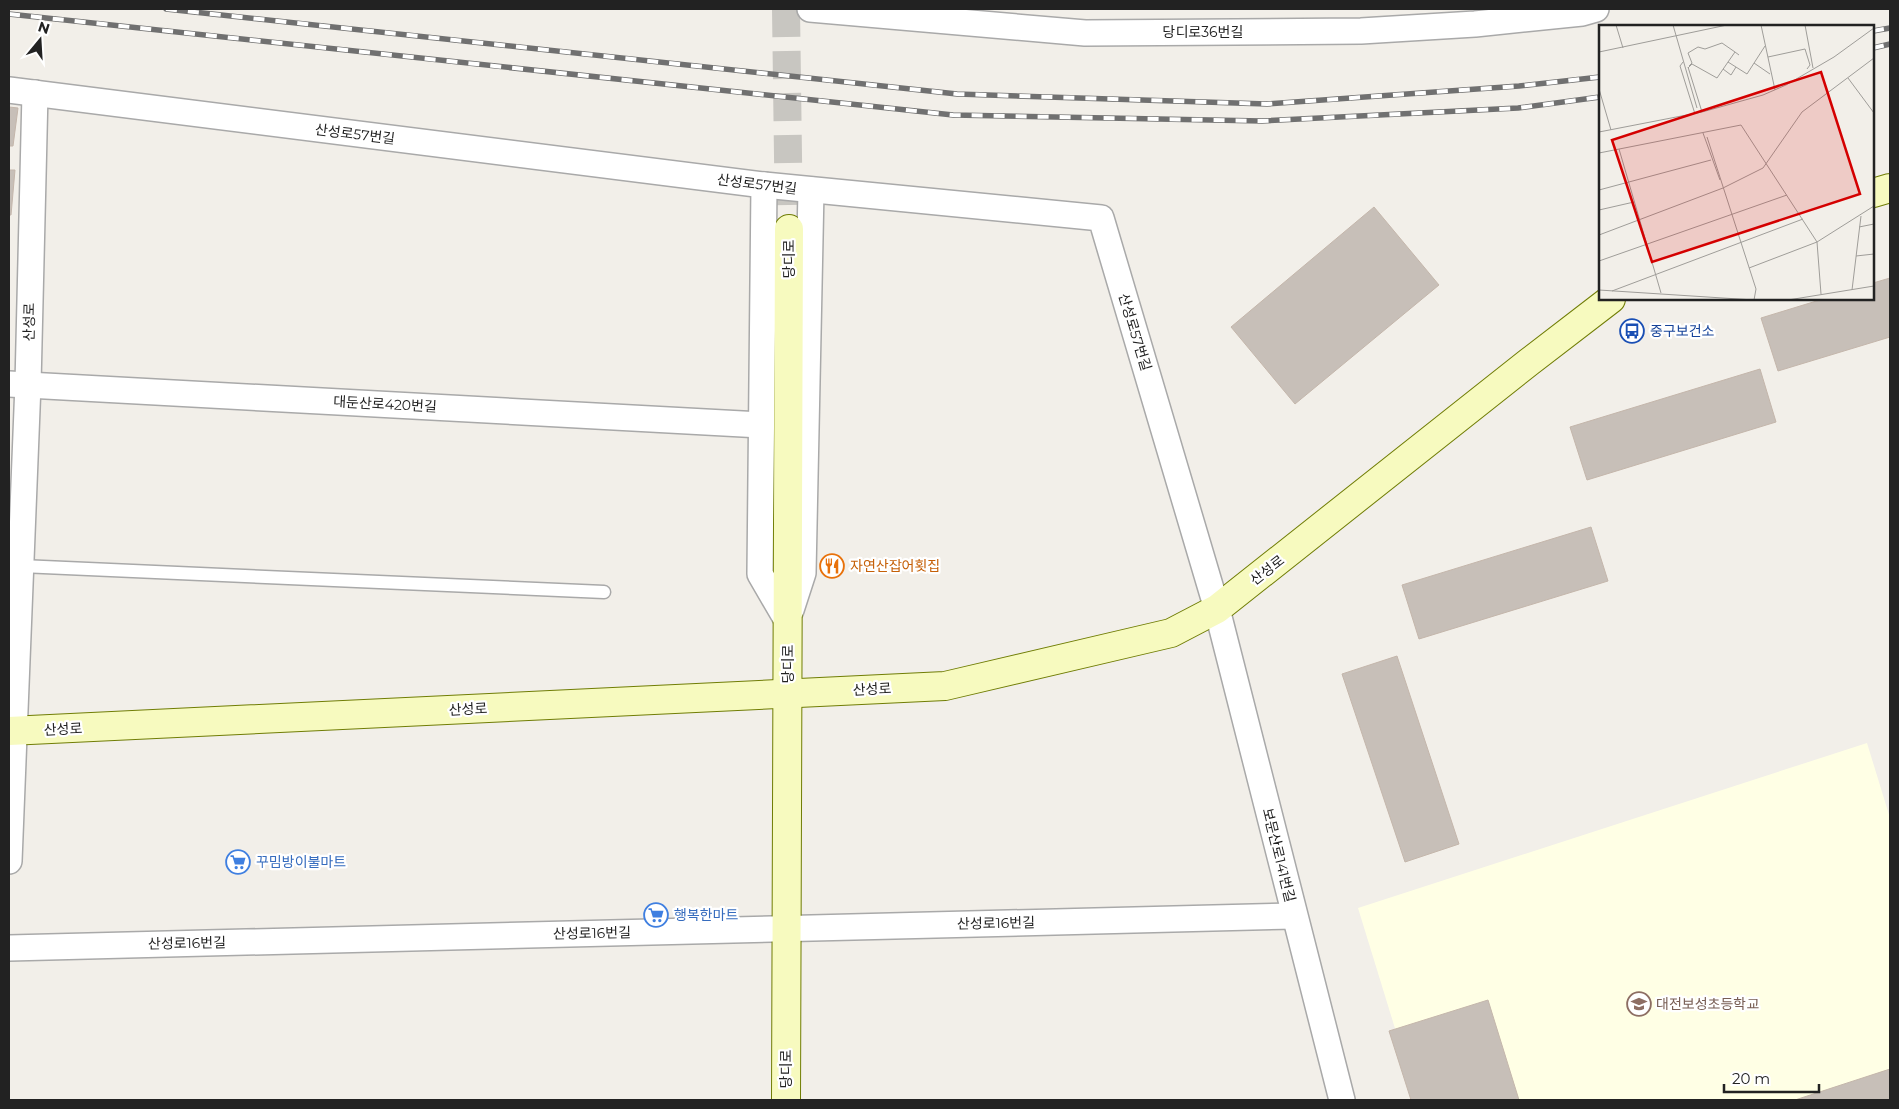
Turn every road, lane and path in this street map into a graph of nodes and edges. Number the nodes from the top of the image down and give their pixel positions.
1 (814, 9) edge
2 (1596, 9) edge
3 (1476, 16) edge
4 (9, 90) edge
5 (35, 93) junction
6 (764, 185) junction
7 (1890, 188) edge
8 (811, 190) junction
9 (1874, 193) edge
10 (789, 229) tunnel mouth
11 (1610, 300) edge
12 (18, 384) edge
13 (761, 425) junction
14 (15, 565) edge
15 (604, 592) dead end
16 (1217, 610) junction
17 (788, 622) junction
18 (787, 694) junction
19 (12, 731) edge
20 (9, 861) edge
21 (1294, 916) junction
22 (786, 929) junction
23 (9, 948) edge
24 (786, 1100) edge
25 (1342, 1100) edge

1 - 3 street, 당디로36번길
2 - 3 street, 당디로36번길
4 - 5 street, 산성로57번길
5 - 6 street, 산성로57번길
5 - 12 street, 산성로
6 - 8 street, 산성로57번길
6 - 13 street
7 - 9 main road
8 - 16 street, 산성로57번길
8 - 17 street
10 - 17 main road, 당디로
11 - 16 main road, 산성로
12 - 13 street, 대둔산로420번길
12 - 14 street, 산성로
13 - 17 street
14 - 15 lane
14 - 19 street, 산성로
16 - 18 main road, 산성로
16 - 21 street, 보문산로141번길
17 - 18 main road, 당디로
18 - 19 main road, 산성로
18 - 22 main road, 당디로
19 - 20 street
21 - 22 street, 산성로16번길
21 - 25 street, 보문산로141번길
22 - 23 street, 산성로16번길
22 - 24 main road, 당디로

